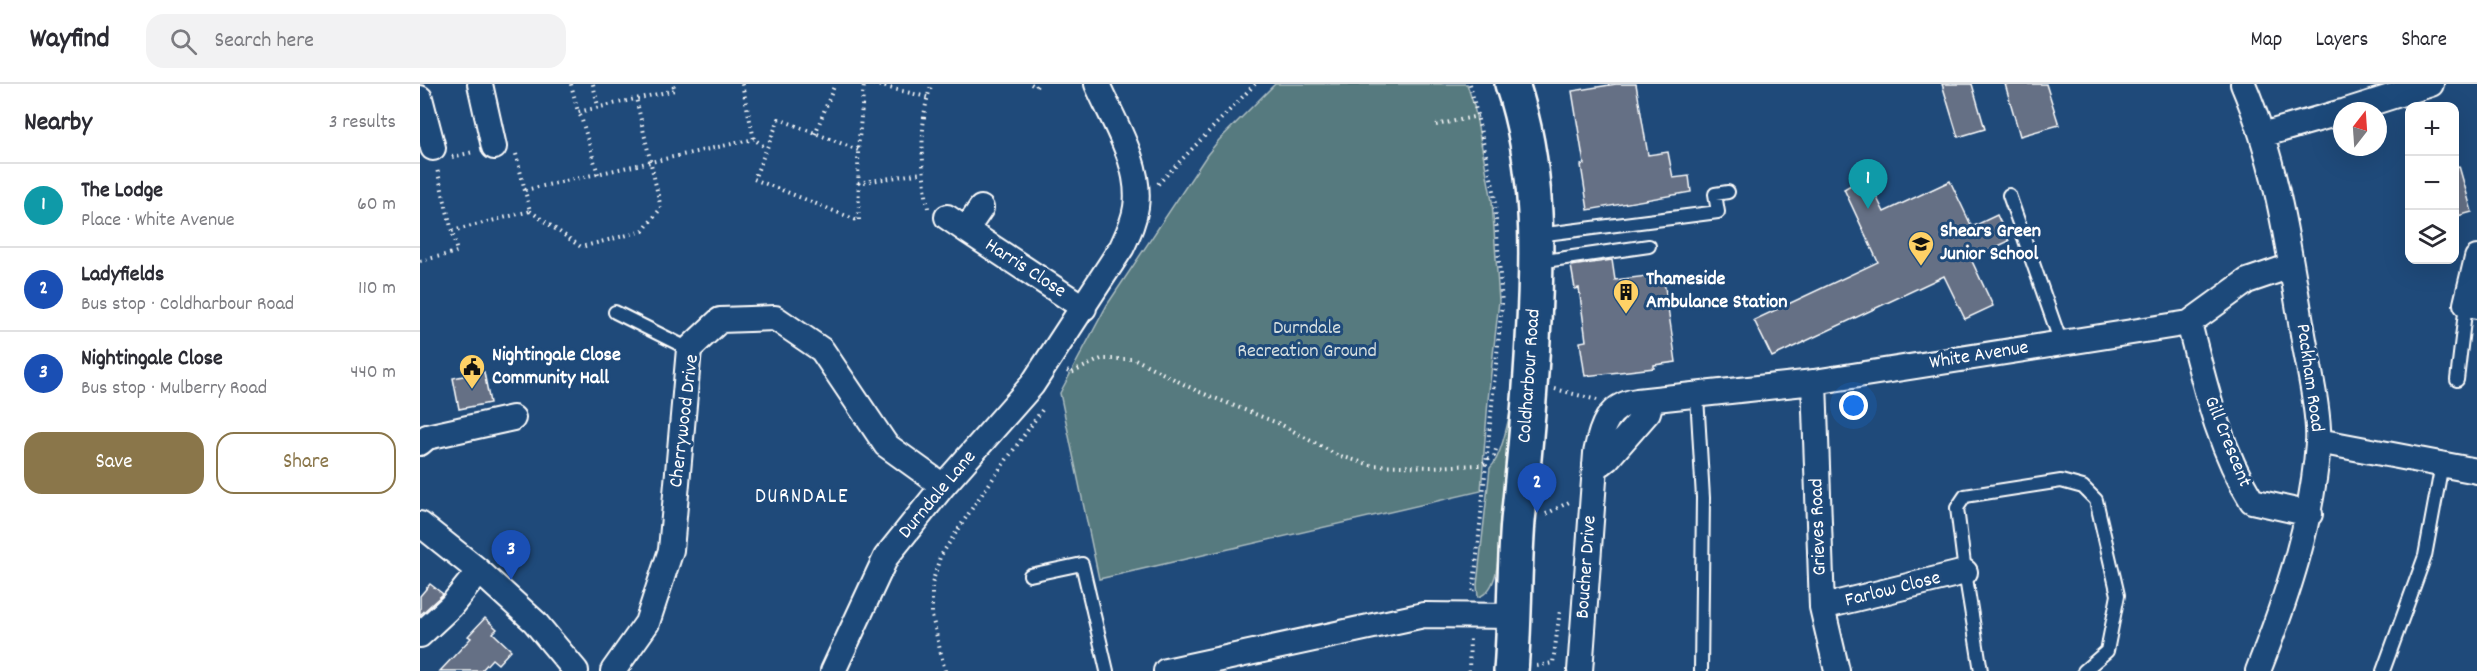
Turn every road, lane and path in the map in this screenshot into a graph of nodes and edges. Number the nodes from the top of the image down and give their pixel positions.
1 (480, 84) edge
2 (572, 84) edge
3 (593, 84) edge
4 (673, 84) edge
5 (742, 84) edge
6 (835, 84) edge
7 (864, 84) edge
8 (873, 84) edge
9 (932, 84) edge
10 (1032, 84) edge
11 (1038, 84) edge
12 (1097, 84) edge
13 (1255, 84) edge
14 (1470, 84) edge
15 (1512, 84) edge
16 (2243, 84) edge
17 (2431, 84) edge
18 (2402, 89) edge
19 (927, 97) junction
20 (420, 98) edge
21 (636, 98) junction
22 (2369, 102) edge
23 (598, 106) junction
24 (578, 112) junction
25 (2333, 115) edge
26 (1478, 116) junction
27 (1436, 125) dead end
28 (815, 134) junction
29 (2262, 135) junction
30 (754, 139) junction
31 (494, 147) dead end
32 (433, 148) joint
33 (766, 148) junction
34 (858, 150) junction
35 (651, 163) junction
36 (922, 173) junction
37 (598, 174) junction
38 (858, 183) junction
39 (525, 189) dead end
40 (1728, 192) dead end
41 (2009, 195) dead end
42 (1136, 206) junction
43 (981, 208) dead end
44 (956, 223) junction
45 (452, 231) junction
46 (1649, 246) dead end
47 (1538, 248) junction
48 (2477, 258) edge
49 (420, 261) edge
50 (2291, 266) junction
51 (2472, 305) edge
52 (1084, 308) junction
53 (615, 312) dead end
54 (2189, 323) junction
55 (1066, 334) junction
56 (2061, 343) junction
57 (689, 349) junction
58 (1066, 371) junction
59 (1062, 379) dead end
60 (2457, 380) dead end
61 (1814, 382) junction
62 (1531, 384) junction
63 (1697, 396) junction
64 (1651, 401) joint
65 (1048, 403) dead end
66 (1603, 404) dead end
67 (513, 417) dead end
68 (2318, 441) junction
69 (420, 443) edge
70 (1497, 445) dead end
71 (1487, 462) junction
72 (2442, 464) junction
73 (2477, 471) edge
74 (943, 486) junction
75 (1575, 499) dead end
76 (2310, 514) junction
77 (1539, 517) dead end
78 (420, 524) edge
79 (479, 571) junction
80 (1965, 572) junction
81 (1030, 575) dead end
82 (1476, 601) dead end
83 (1822, 607) junction
84 (1514, 616) junction
85 (420, 635) edge
86 (1232, 664) edge
87 (576, 671) edge
88 (613, 671) edge
89 (833, 671) edge
90 (945, 671) edge
91 (1107, 671) edge
92 (1166, 671) edge
93 (1511, 671) edge
94 (1580, 671) edge
95 (1701, 671) edge
96 (1837, 671) edge
97 (1982, 671) edge
98 (2084, 671) edge
99 (2258, 671) edge
100 (2383, 671) edge

1 - 31 street
2 - 24 path
3 - 23 path
4 - 21 path
5 - 30 path
6 - 28 path
7 - 34 path
8 - 19 path
9 - 19 path
10 - 11 path
12 - 42 street, Durndale Lane
13 - 42 path
14 - 26 path
15 - 47 street, Coldharbour Road
16 - 29 street, Packham Road
17 - 18 street
18 - 22 street
19 - 36 path
20 - 32 street
21 - 23 path
21 - 35 path
23 - 24 path
24 - 37 path
25 - 29 street
26 - 27 path
26 - 71 path
28 - 33 path
28 - 34 path
29 - 50 street, Packham Road
30 - 33 path
30 - 35 path
32 - 45 path
33 - 38 path
34 - 38 path
35 - 37 path
35 - 45 path
36 - 38 path
36 - 44 path
37 - 39 path
40 - 47 lane
41 - 56 lane
42 - 52 street, Durndale Lane
43 - 44 street, Harris Close
44 - 52 street, Harris Close
45 - 49 path
46 - 47 lane
47 - 62 street, Coldharbour Road
48 - 51 street
50 - 54 street, White Avenue
50 - 68 street, Packham Road
51 - 60 lane
52 - 55 street, Durndale Lane
53 - 57 lane
54 - 56 street, White Avenue
54 - 76 street, Gill Crescent
55 - 58 path
55 - 74 street, Durndale Lane
56 - 61 street, White Avenue
57 - 74 street, Cherrywood Drive
57 - 88 street, Cherrywood Drive
58 - 59 path
58 - 71 path
61 - 63 street, White Avenue
61 - 83 street, Grieves Road
62 - 66 path
62 - 84 street, Coldharbour Road
63 - 64 street, White Avenue
63 - 95 lane
64 - 94 street, Boucher Drive
65 - 90 path, Durndale Lane
67 - 69 street
68 - 72 street
68 - 76 street, Packham Road
70 - 71 path
71 - 82 path
72 - 73 street
72 - 100 lane
74 - 89 street, Durndale Lane
75 - 77 path
76 - 99 street, Packham Road
78 - 79 street
79 - 85 street
79 - 87 street
80 - 83 street, Farlow Close
80 - 97 lane
80 - 98 lane
81 - 91 lane
83 - 96 street, Grieves Road
84 - 86 street
84 - 93 street, Coldharbour Road
86 - 92 street

